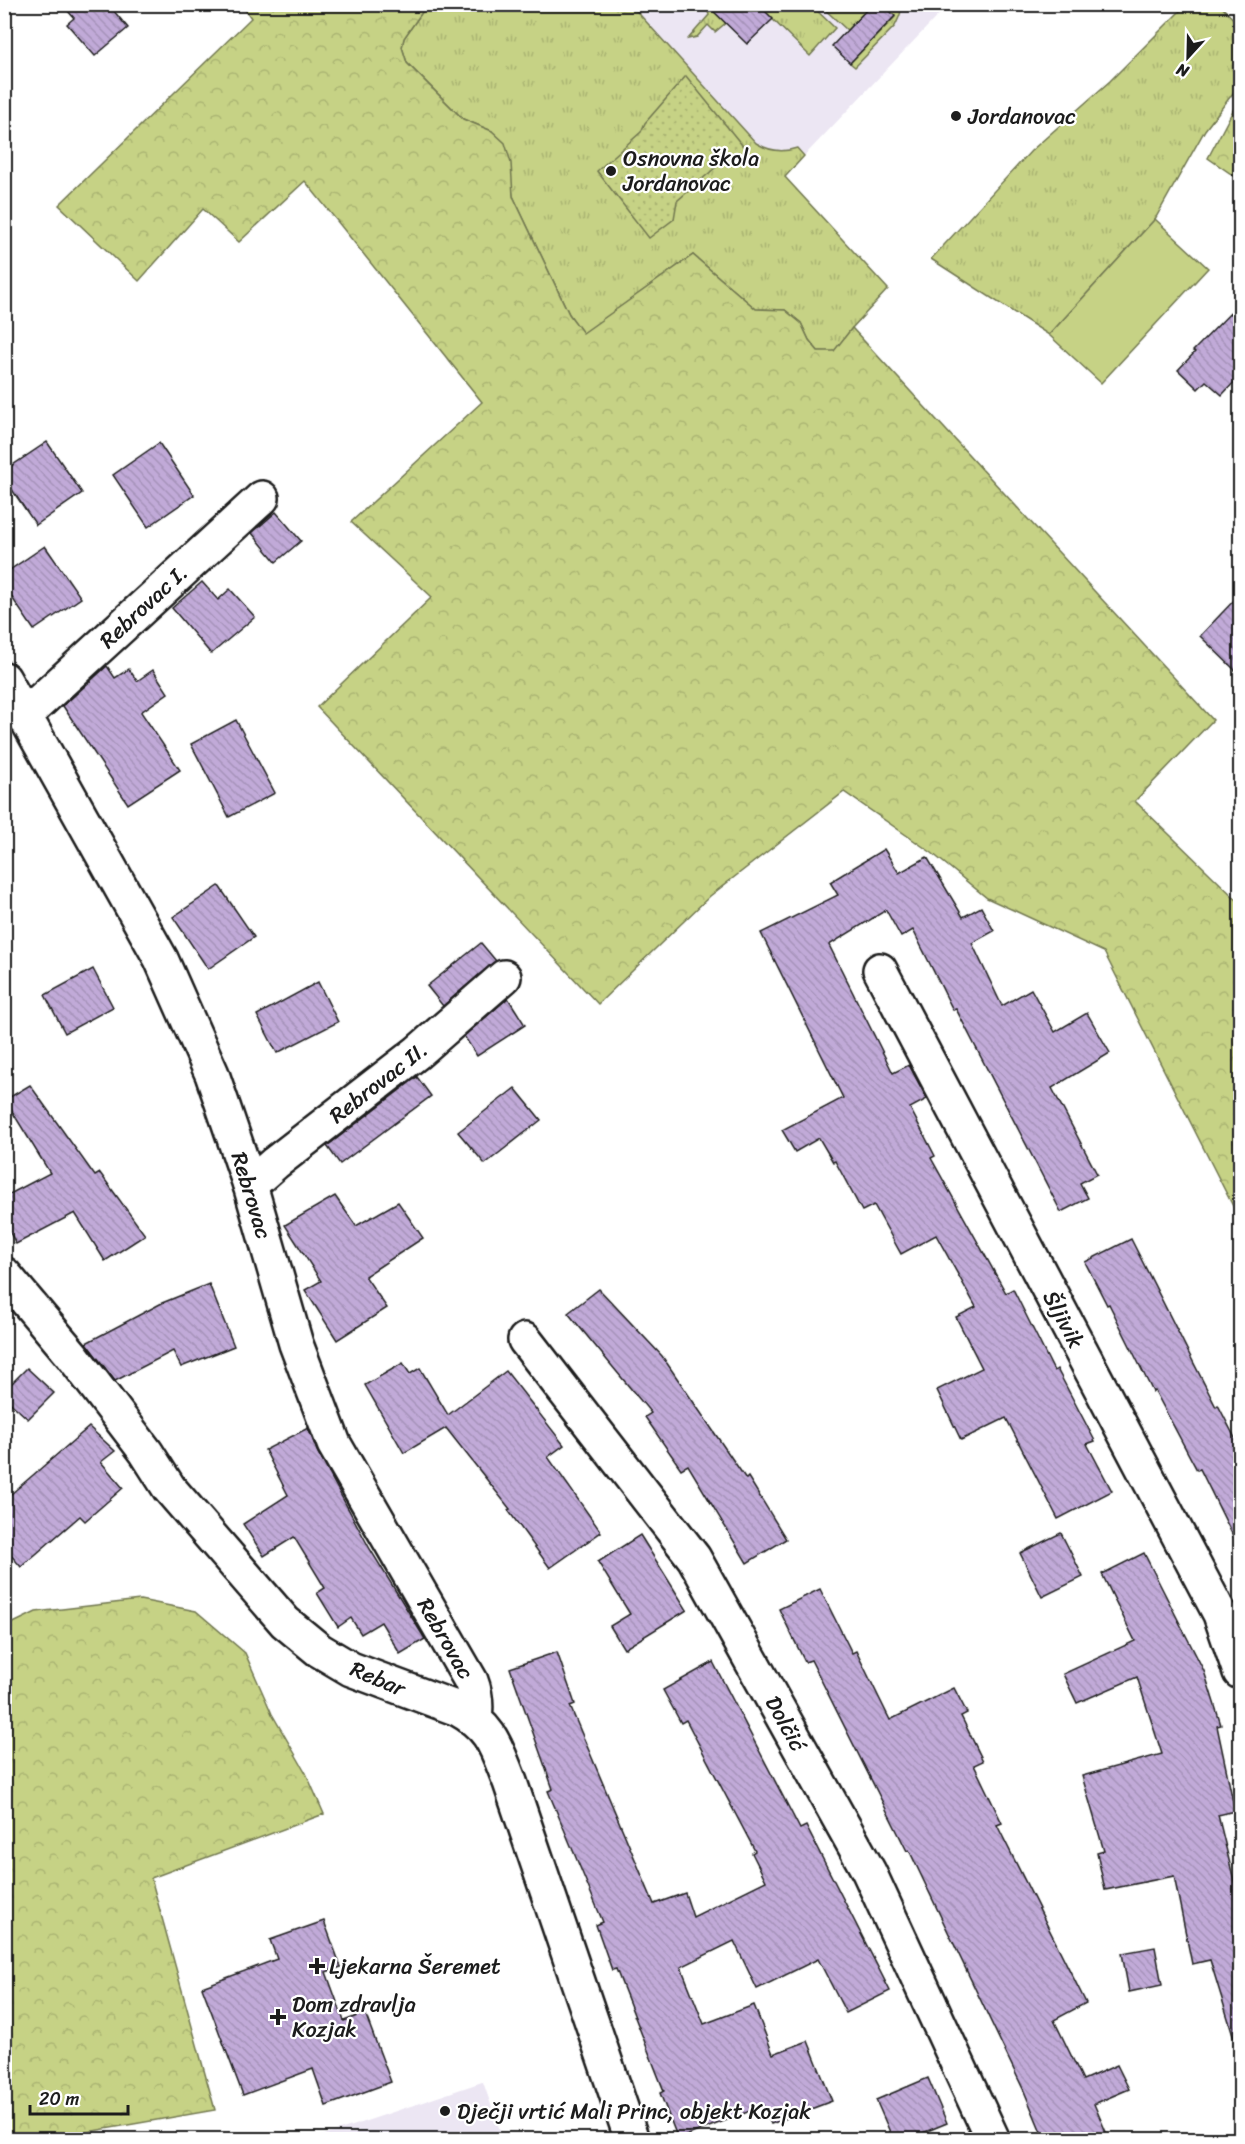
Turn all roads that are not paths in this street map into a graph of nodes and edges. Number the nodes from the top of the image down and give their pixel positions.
1 (262, 498) dead end
2 (4, 679) edge
3 (24, 716) junction
4 (880, 970) dead end
5 (504, 977) dead end
6 (250, 1185) junction
7 (4, 1274) edge
8 (525, 1340) dead end
9 (1240, 1672) edge
10 (475, 1718) junction
11 (632, 2139) edge
12 (993, 2139) edge

1 - 3 street, Rebrovac I.
2 - 3 street, Rebrovac
3 - 6 street, Rebrovac
4 - 9 street, Šljivik
5 - 6 street, Rebrovac II.
6 - 10 street, Rebrovac
7 - 10 street, Rebar
8 - 12 street, Dolčić
10 - 11 street, Rebar

